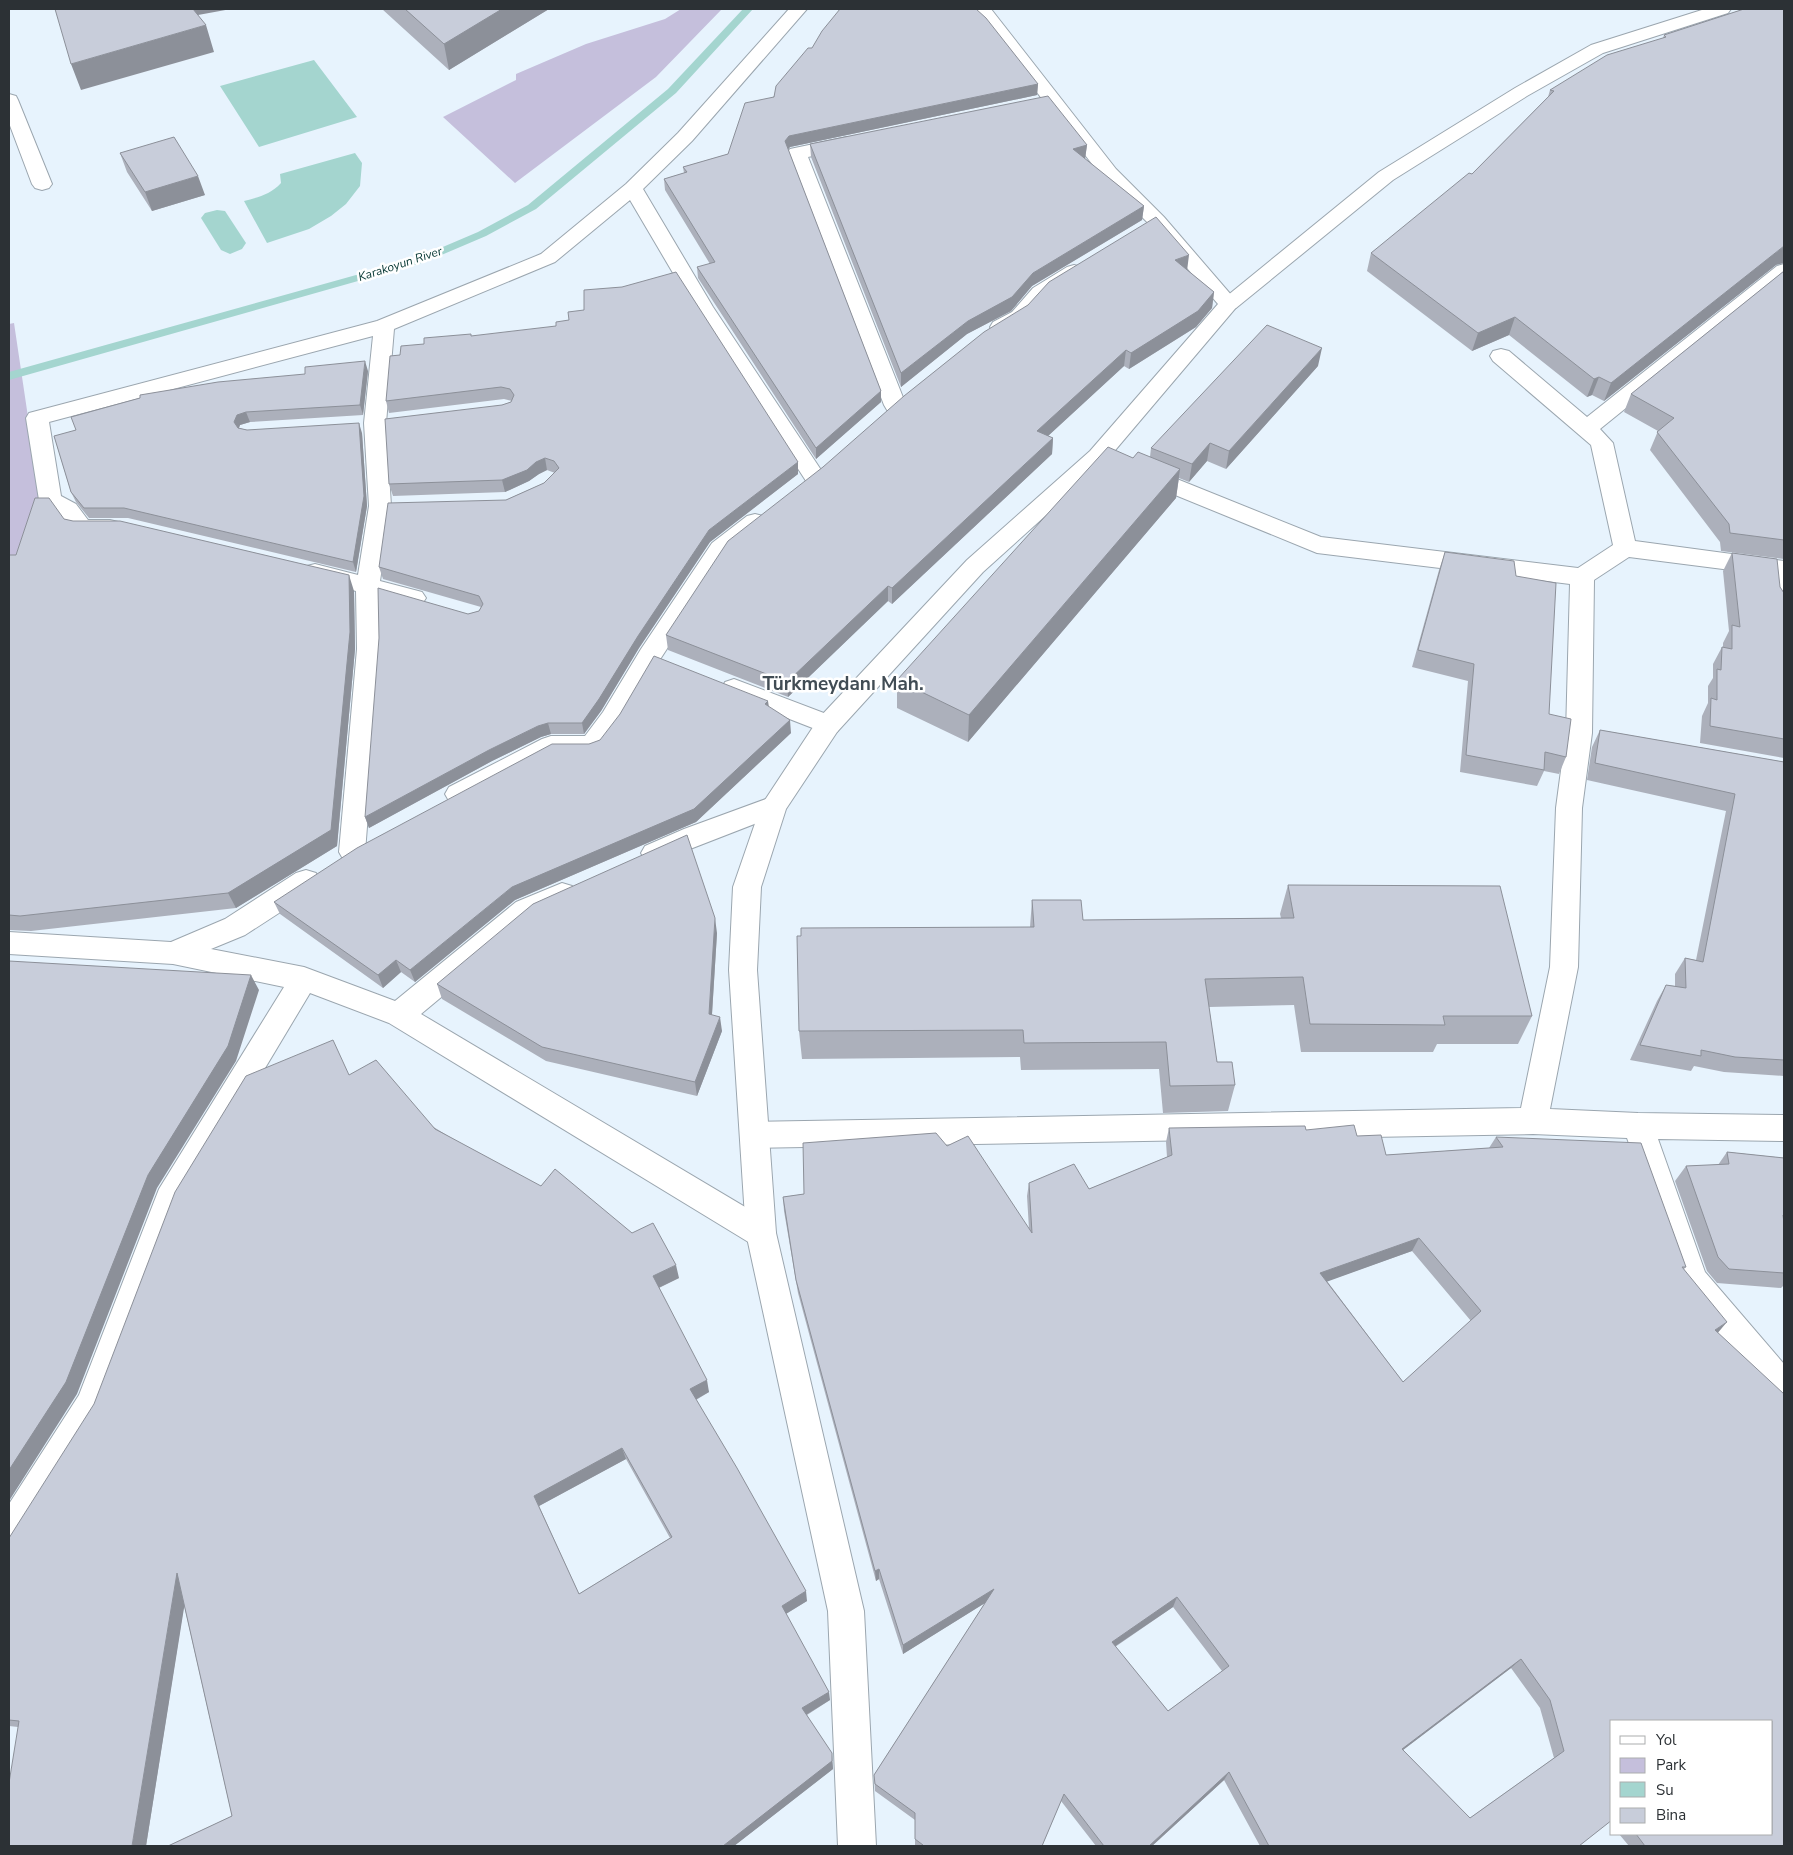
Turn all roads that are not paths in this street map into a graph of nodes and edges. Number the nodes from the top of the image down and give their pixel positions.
1 (798, 9) edge
2 (982, 9) edge
3 (1722, 9) edge
4 (10, 104) edge
5 (866, 139) edge
6 (42, 184) dead end
7 (632, 188) junction
8 (1090, 261) edge
9 (1781, 276) edge
10 (1229, 304) junction
11 (384, 326) junction
12 (982, 337) edge
13 (1501, 356) dead end
14 (916, 388) edge
15 (1587, 428) junction
16 (1113, 462) junction
17 (814, 476) edge
18 (775, 506) edge
19 (128, 528) edge
20 (1625, 548) junction
21 (294, 567) edge
22 (1783, 569) edge
23 (1582, 577) junction
24 (368, 585) junction
25 (434, 604) edge
26 (1784, 604) edge
27 (712, 680) edge
28 (828, 725) junction
29 (435, 806) edge
30 (774, 806) junction
31 (377, 838) edge
32 (337, 862) junction
33 (632, 863) edge
34 (588, 882) edge
35 (9, 943) edge
36 (173, 953) junction
37 (304, 979) junction
38 (399, 1015) junction
39 (1533, 1121) junction
40 (1638, 1126) junction
41 (1784, 1128) edge
42 (755, 1135) junction
43 (761, 1233) junction
44 (1784, 1388) edge
45 (9, 1535) edge
46 (857, 1846) edge

1 - 7 street
2 - 10 street
3 - 10 street
4 - 6 street
5 - 14 street
7 - 11 street
7 - 17 street
8 - 12 street
9 - 15 street
10 - 16 street
11 - 19 street
11 - 24 street
13 - 15 street
15 - 20 street
16 - 23 street
16 - 28 street
18 - 29 street
20 - 22 street
20 - 23 street
21 - 24 street
22 - 26 street
23 - 39 street
24 - 25 street
24 - 32 street
27 - 28 street
28 - 30 street
30 - 33 street
30 - 42 street
31 - 32 street
32 - 36 street
34 - 38 street
35 - 36 street
36 - 37 street
37 - 38 street
37 - 45 street
38 - 43 street
39 - 40 street
39 - 42 street
40 - 41 street
40 - 44 street
42 - 43 street
43 - 46 street

